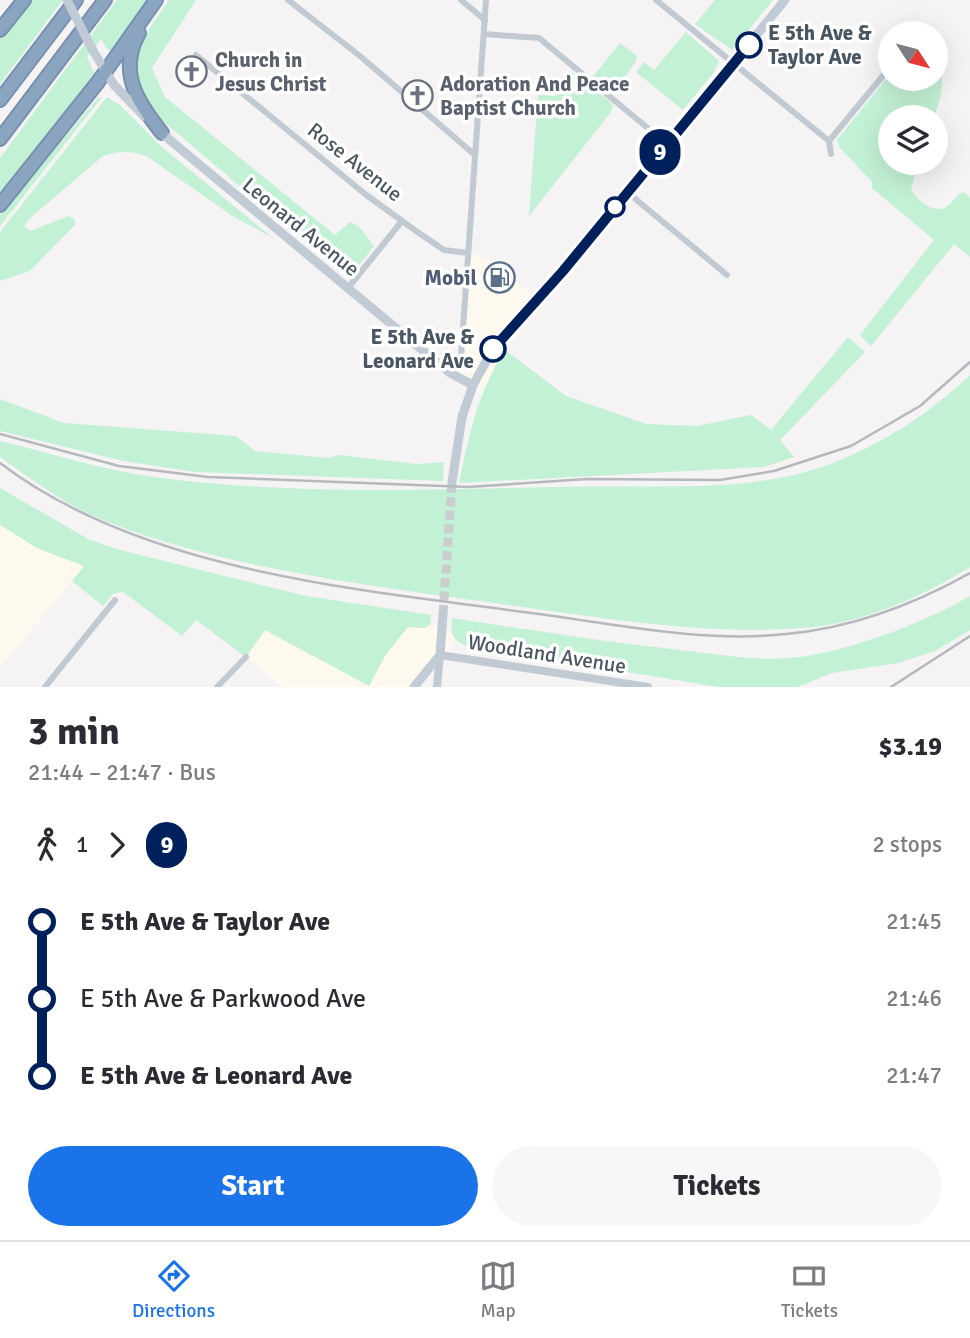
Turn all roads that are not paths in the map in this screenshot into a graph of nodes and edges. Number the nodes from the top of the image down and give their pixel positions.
1 (24, 0) edge
2 (67, 0) edge
3 (76, 0) edge
4 (105, 0) edge
5 (158, 0) edge
6 (288, 0) edge
7 (461, 0) edge
8 (486, 0) edge
9 (656, 0) edge
10 (785, 0) edge
11 (485, 20) junction
12 (0, 30) edge
13 (484, 34) junction
14 (196, 55) dead end
15 (733, 64) junction
16 (104, 71) junction
17 (878, 82) edge
18 (0, 100) edge
19 (162, 134) junction
20 (0, 139) edge
21 (829, 141) junction
22 (667, 144) junction
23 (831, 154) dead end
24 (475, 155) junction
25 (627, 192) junction
26 (0, 205) edge
27 (402, 221) junction
28 (468, 253) junction
29 (727, 275) dead end
30 (348, 288) junction
31 (461, 357) dead end
32 (473, 385) junction
33 (452, 482) tunnel mouth
34 (115, 600) dead end
35 (443, 614) tunnel mouth
36 (440, 655) junction
37 (246, 657) dead end
38 (45, 687) edge
39 (217, 687) edge
40 (414, 687) edge
41 (437, 687) edge
42 (648, 687) edge

1 - 12 highway
2 - 16 main road, Leonard Avenue, bridge
3 - 18 highway
4 - 20 highway
5 - 16 highway
5 - 19 highway
6 - 24 street
7 - 11 street
8 - 11 street
9 - 15 street
10 - 15 main road
11 - 13 street
13 - 22 street
13 - 24 street
14 - 27 street, Rose Avenue
15 - 21 street
15 - 22 main road
16 - 19 main road, Leonard Avenue
16 - 26 highway
17 - 21 street
19 - 30 main road, Leonard Avenue
21 - 23 street
22 - 25 main road
24 - 28 street
25 - 29 street
25 - 32 main road
27 - 28 street, Rose Avenue
27 - 30 street
28 - 31 street
30 - 32 main road, Leonard Avenue
32 - 33 main road
34 - 38 street
35 - 36 main road
36 - 40 main road
36 - 41 street
36 - 42 street, Woodland Avenue
37 - 39 street

